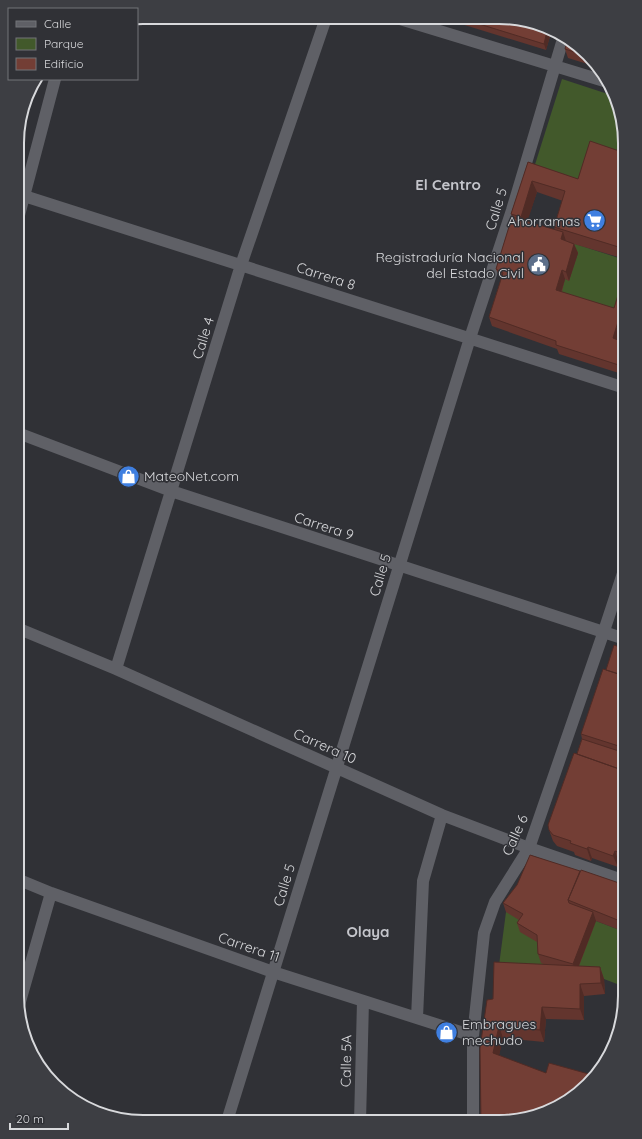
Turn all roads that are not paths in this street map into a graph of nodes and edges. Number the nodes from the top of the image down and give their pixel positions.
1 (324, 24) edge
2 (416, 24) edge
3 (561, 42) edge
4 (554, 66) junction
5 (55, 80) edge
6 (600, 80) edge
7 (24, 185) edge
8 (24, 196) edge
9 (242, 265) junction
10 (470, 338) junction
11 (618, 386) edge
12 (24, 435) edge
13 (171, 491) junction
14 (399, 566) junction
15 (618, 589) edge
16 (24, 631) edge
17 (604, 632) junction
18 (618, 636) edge
19 (116, 669) junction
20 (336, 768) junction
21 (442, 815) junction
22 (529, 848) junction
23 (618, 879) edge
24 (24, 882) edge
25 (51, 892) junction
26 (273, 972) junction
27 (24, 984) edge
28 (363, 1001) junction
29 (417, 1018) junction
30 (473, 1036) junction
31 (228, 1115) edge
32 (360, 1115) edge
33 (473, 1115) edge

1 - 9 street, Calle 4
2 - 4 street
3 - 4 street, Calle 5
4 - 6 street
4 - 10 street, Calle 5
5 - 7 street
8 - 9 street, Carrera 8
9 - 10 street, Carrera 8
9 - 13 street, Calle 4
10 - 11 street, Carrera 8
10 - 14 street, Calle 5
12 - 13 street, Carrera 9
13 - 14 street, Carrera 9
13 - 19 street, Calle 4
14 - 17 street, Carrera 9
14 - 20 street, Calle 5
15 - 17 street, Calle 6
16 - 19 street, Carrera 10
17 - 18 street, Carrera 9
17 - 22 street, Calle 6
19 - 20 street, Carrera 10
20 - 21 street, Carrera 10
20 - 26 street, Calle 5
21 - 22 street, Carrera 10
21 - 29 street
22 - 23 street, Carrera 10
22 - 30 street, Calle 6
24 - 25 street, Carrera 11
25 - 26 street, Carrera 11
25 - 27 street
26 - 28 street, Carrera 11
26 - 31 street, Calle 5
28 - 29 street, Carrera 11
28 - 32 street, Calle 5A
29 - 30 street, Carrera 11
30 - 33 street, Calle 6

